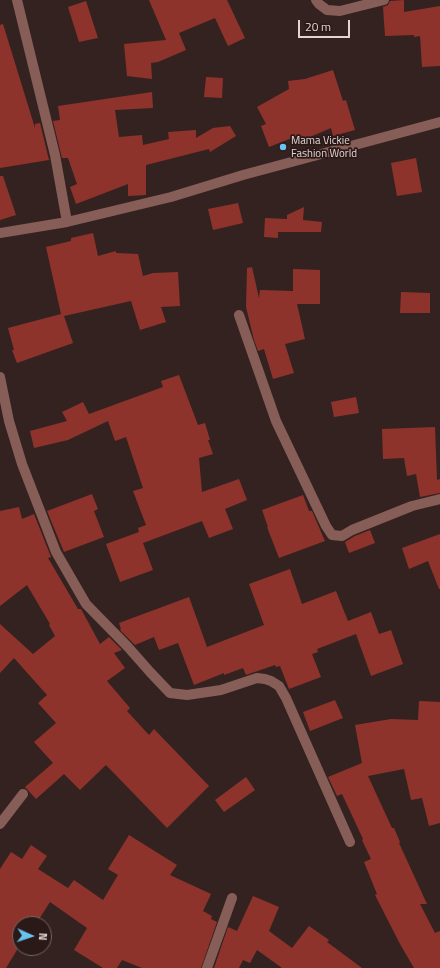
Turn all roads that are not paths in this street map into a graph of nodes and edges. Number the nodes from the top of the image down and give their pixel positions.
1 (17, 0) edge
2 (316, 0) edge
3 (384, 0) edge
4 (440, 122) edge
5 (67, 222) junction
6 (0, 233) edge
7 (239, 315) dead end
8 (0, 377) edge
9 (440, 499) edge
10 (23, 794) dead end
11 (0, 824) edge
12 (350, 842) dead end
13 (232, 898) dead end
14 (207, 968) edge

1 - 5 street
2 - 3 street
4 - 5 street
5 - 6 street
7 - 9 street
8 - 12 street
10 - 11 street
13 - 14 street

